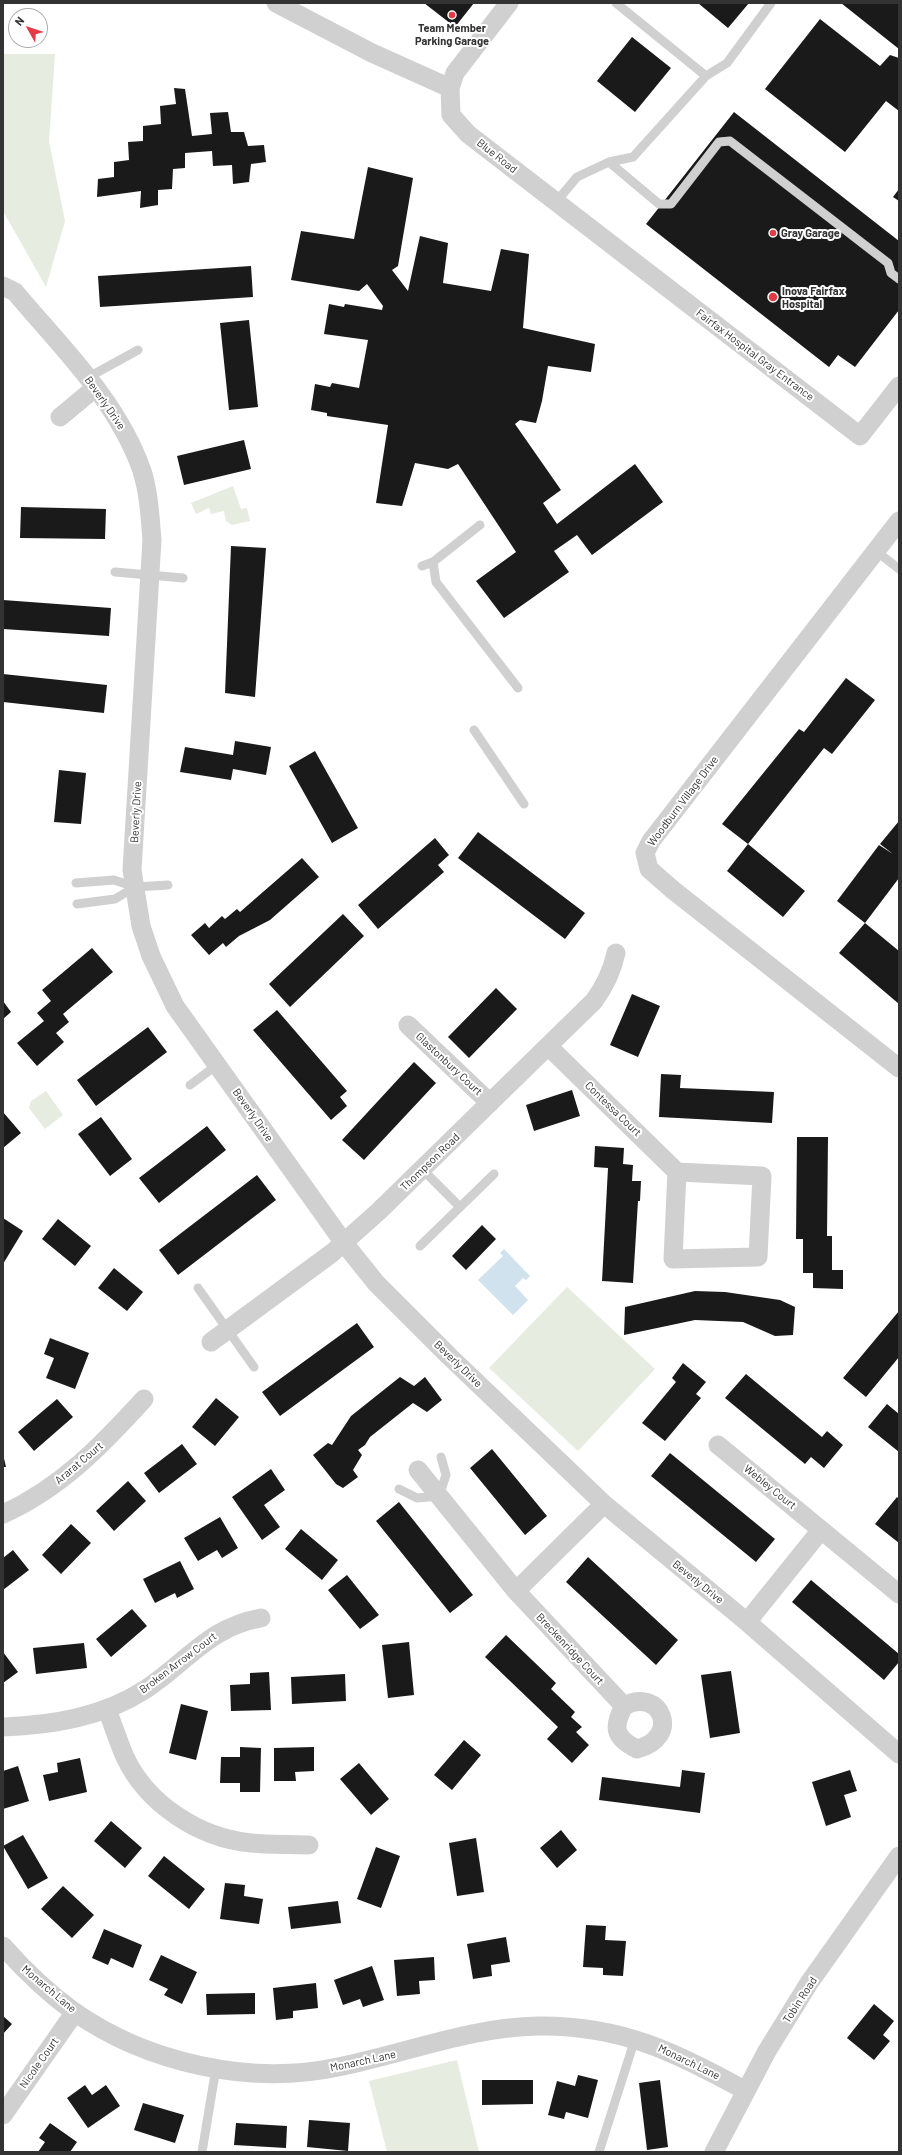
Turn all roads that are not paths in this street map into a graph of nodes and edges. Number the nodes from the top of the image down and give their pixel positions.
1 (276, 3) edge
2 (509, 3) edge
3 (616, 3) edge
4 (771, 3) edge
5 (706, 76) junction
6 (450, 88) junction
7 (609, 162) junction
8 (556, 202) junction
9 (650, 275) joint
10 (899, 279) edge
11 (3, 286) edge
12 (138, 350) dead end
13 (91, 383) junction
14 (899, 386) edge
15 (60, 417) dead end
16 (899, 521) edge
17 (480, 525) dead end
18 (876, 551) junction
19 (433, 562) junction
20 (422, 566) dead end
21 (899, 569) edge
22 (115, 572) dead end
23 (150, 575) junction
24 (182, 578) dead end
25 (518, 688) dead end
26 (474, 730) dead end
27 (524, 804) dead end
28 (76, 883) dead end
29 (168, 885) dead end
30 (135, 887) junction
31 (77, 904) dead end
32 (616, 953) dead end
33 (408, 1025) dead end
34 (548, 1046) junction
35 (217, 1065) junction
36 (899, 1068) edge
37 (190, 1085) dead end
38 (490, 1103) junction
39 (422, 1169) junction
40 (678, 1172) junction
41 (494, 1174) dead end
42 (460, 1207) junction
43 (344, 1243) junction
44 (420, 1246) dead end
45 (198, 1288) dead end
46 (228, 1330) junction
47 (211, 1342) dead end
48 (254, 1368) dead end
49 (144, 1399) dead end
50 (718, 1445) dead end
51 (441, 1457) dead end
52 (418, 1470) dead end
53 (399, 1489) dead end
54 (439, 1496) junction
55 (604, 1504) junction
56 (3, 1514) edge
57 (822, 1530) junction
58 (516, 1591) junction
59 (899, 1594) edge
60 (261, 1618) dead end
61 (747, 1622) junction
62 (624, 1706) dead end
63 (107, 1709) junction
64 (3, 1727) edge
65 (899, 1754) edge
66 (309, 1845) dead end
67 (899, 1856) edge
68 (3, 1946) edge
69 (74, 2012) junction
70 (635, 2039) junction
71 (216, 2068) junction
72 (746, 2091) junction
73 (3, 2115) edge
74 (202, 2152) edge
75 (599, 2152) edge
76 (714, 2152) edge

1 - 6 street
2 - 6 street, Blue Road
3 - 5 lane
4 - 5 lane
5 - 7 lane
6 - 8 street, Blue Road
7 - 8 lane
7 - 10 lane
8 - 9 street, Blue Road
9 - 14 street, Fairfax Hospital Gray Entrance
11 - 13 street, Beverly Drive
12 - 13 lane
13 - 15 street
13 - 23 street, Beverly Drive
16 - 18 street, Woodburn Village Drive
17 - 19 lane
18 - 21 lane
18 - 36 street, Woodburn Village Drive
19 - 20 lane
19 - 25 lane
22 - 23 lane
23 - 24 lane
23 - 30 street, Beverly Drive
26 - 27 lane
28 - 30 lane
29 - 30 lane
30 - 31 lane
30 - 35 street, Beverly Drive
32 - 34 street, Thompson Road
33 - 38 street, Glastonbury Court
34 - 38 street, Thompson Road
34 - 40 street, Contessa Court
35 - 37 lane
35 - 43 street, Beverly Drive
38 - 39 street, Thompson Road
39 - 42 lane
39 - 43 street, Thompson Road
40 - 40 street
41 - 42 lane
42 - 44 lane
43 - 46 street, Thompson Road
43 - 55 street, Beverly Drive
45 - 46 lane
46 - 47 street, Thompson Road
46 - 48 lane
49 - 56 street, Ararat Court
50 - 57 street, Webley Court
51 - 54 lane
52 - 54 street, Breckenridge Court
53 - 54 lane
54 - 58 street, Breckenridge Court
55 - 58 street
55 - 61 street, Beverly Drive
57 - 59 street, Webley Court
57 - 61 street
58 - 62 street, Breckenridge Court
60 - 63 street, Broken Arrow Court
61 - 65 street, Beverly Drive
63 - 64 street, Broken Arrow Court
63 - 66 street
67 - 72 street, Tobin Road
68 - 69 street, Monarch Lane
69 - 71 street, Monarch Lane
69 - 73 street, Nicole Court
70 - 71 street, Monarch Lane
70 - 72 street, Monarch Lane
70 - 75 lane
71 - 74 lane
72 - 76 street, Tobin Road

